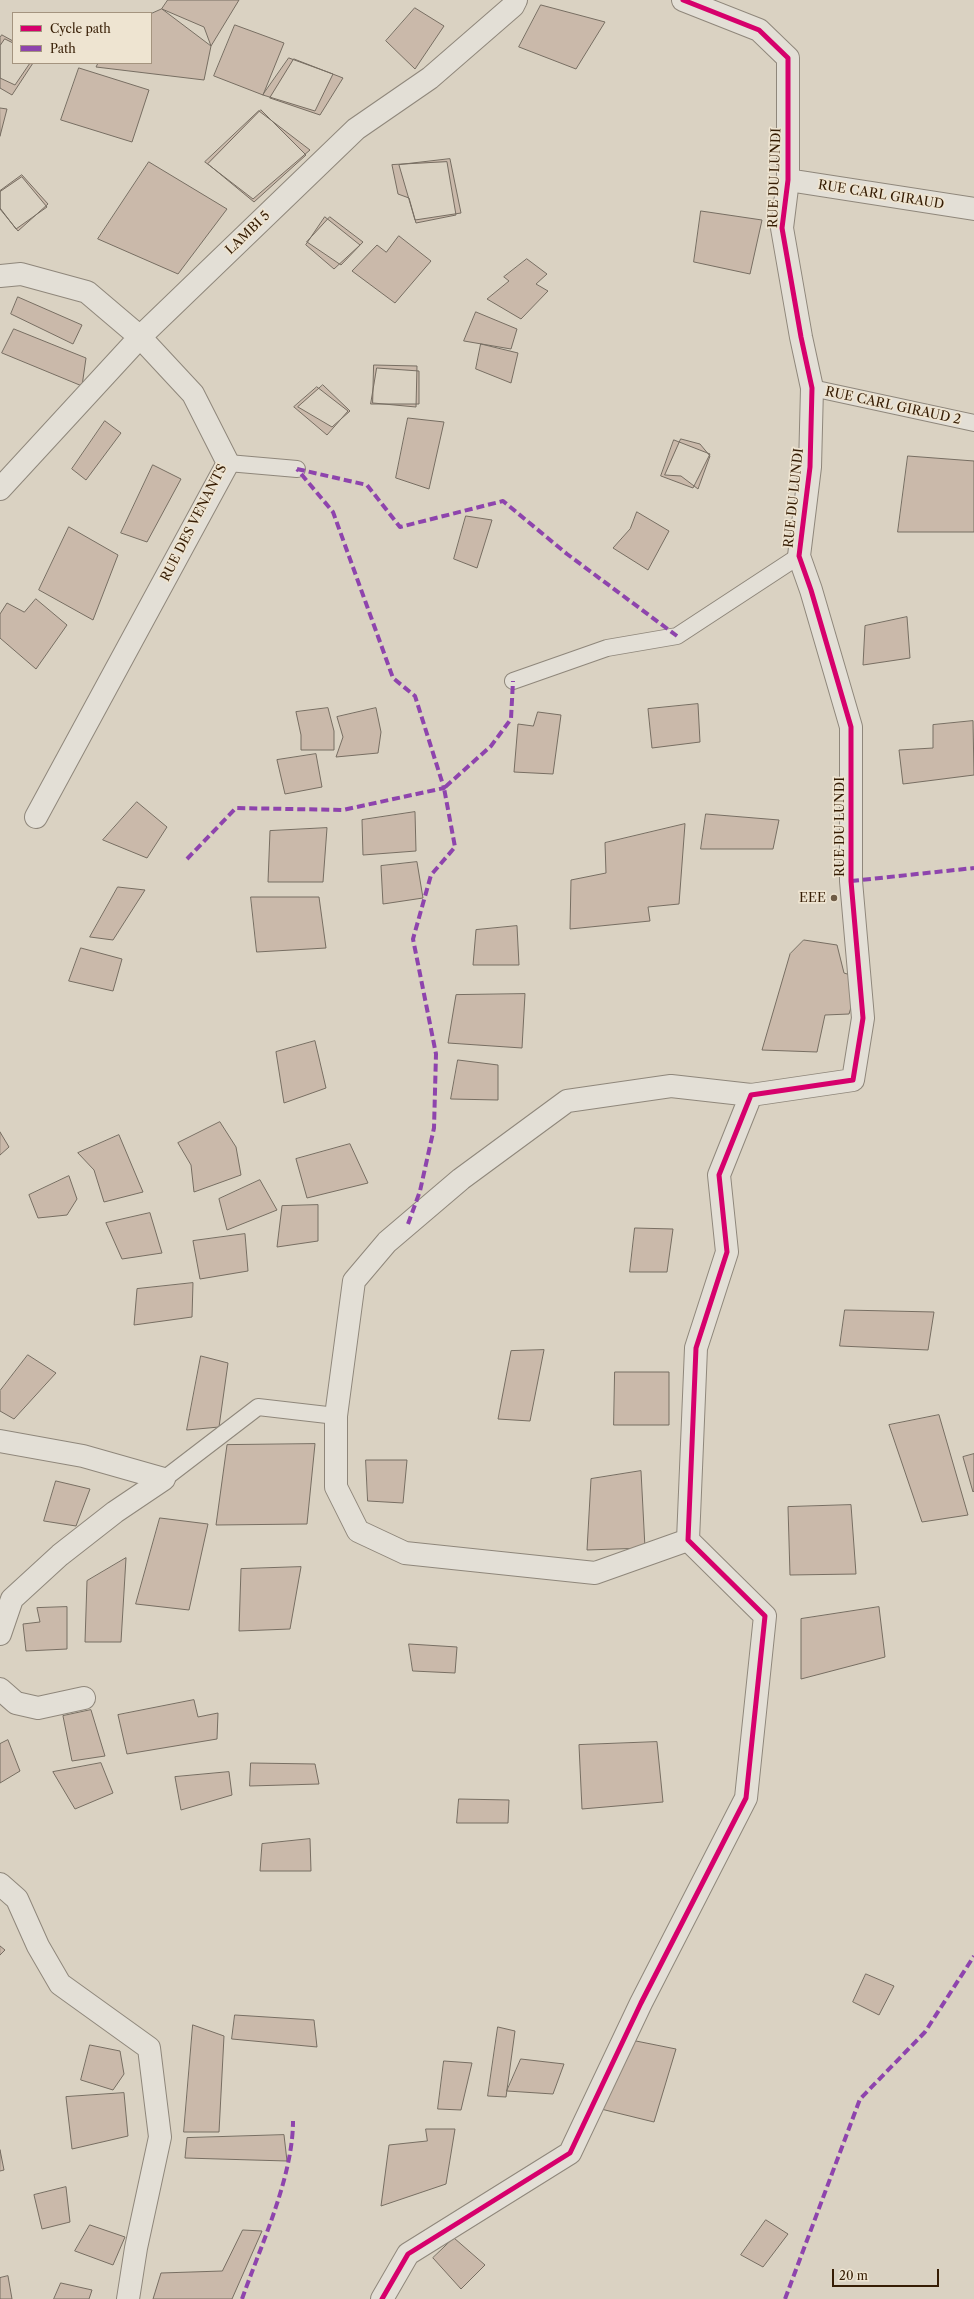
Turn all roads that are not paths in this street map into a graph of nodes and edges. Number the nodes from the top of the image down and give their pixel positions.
1 (516, 0) edge
2 (683, 0) edge
3 (788, 180) junction
4 (974, 209) edge
5 (0, 276) edge
6 (140, 337) junction
7 (812, 388) junction
8 (974, 424) edge
9 (228, 464) junction
10 (297, 469) dead end
11 (0, 489) edge
12 (799, 556) junction
13 (513, 681) dead end
14 (36, 817) dead end
15 (751, 1095) junction
16 (336, 1416) junction
17 (0, 1441) edge
18 (164, 1479) junction
19 (688, 1540) junction
20 (0, 1634) edge
21 (0, 1689) edge
22 (84, 1698) dead end
23 (0, 1884) edge
24 (128, 2299) edge
25 (382, 2299) edge

1 - 6 street, LAMBI 5
2 - 3 street, RUE DU LUNDI
3 - 4 street, RUE CARL GIRAUD
3 - 7 street, RUE DU LUNDI
5 - 6 street, RUE DES VENANTS
6 - 9 street, RUE DES VENANTS
6 - 11 street, LAMBI 5
7 - 8 lane, RUE CARL GIRAUD 2
7 - 12 street, RUE DU LUNDI
9 - 10 lane
9 - 14 street, RUE DES VENANTS
12 - 13 lane
12 - 15 street, RUE DU LUNDI
15 - 16 street
15 - 19 street
16 - 18 lane
16 - 19 street
17 - 18 street
18 - 20 street
19 - 25 street
21 - 22 street
23 - 24 street

